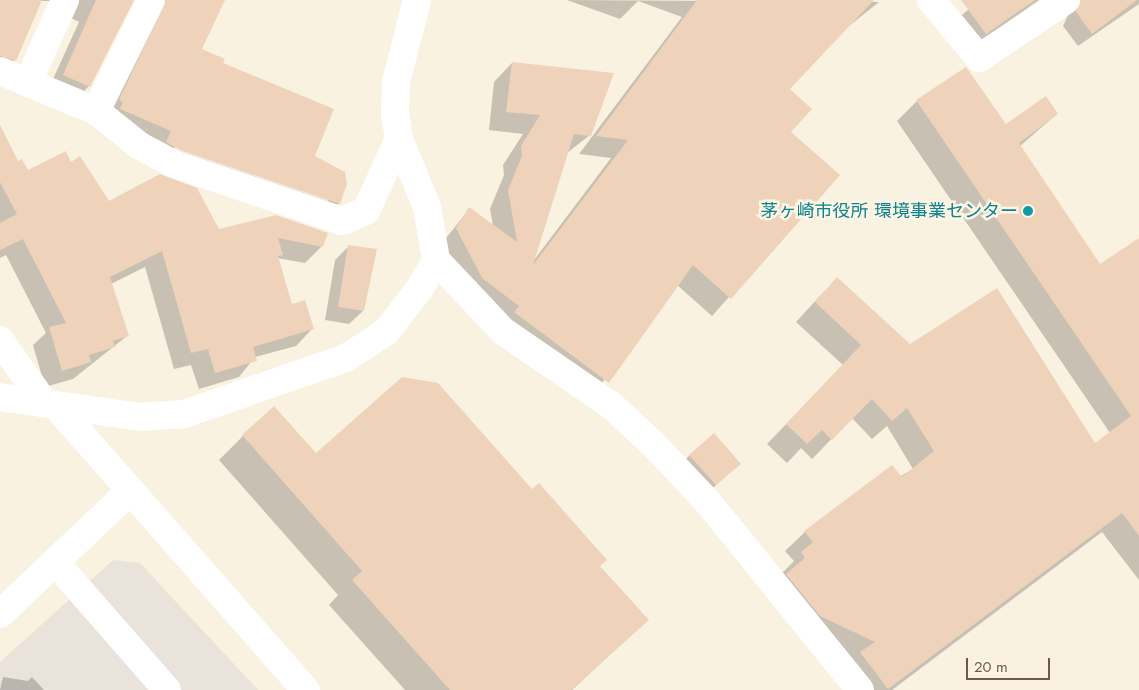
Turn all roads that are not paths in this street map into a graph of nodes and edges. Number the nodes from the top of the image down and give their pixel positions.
1 (65, 0) edge
2 (151, 0) edge
3 (417, 0) edge
4 (931, 0) edge
5 (1066, 0) edge
6 (0, 71) edge
7 (28, 82) junction
8 (96, 111) junction
9 (399, 139) junction
10 (436, 260) junction
11 (0, 340) edge
12 (0, 397) edge
13 (50, 404) junction
14 (130, 491) junction
15 (55, 562) junction
16 (0, 614) edge
17 (166, 690) edge
18 (306, 690) edge
19 (860, 690) edge

1 - 7 street
2 - 8 street
3 - 9 street
4 - 5 street
6 - 7 street
7 - 8 street
8 - 9 street
9 - 10 street
10 - 13 street
10 - 19 street
11 - 13 street
12 - 13 street
13 - 14 street
14 - 15 street
14 - 18 street
15 - 16 street
15 - 17 street

